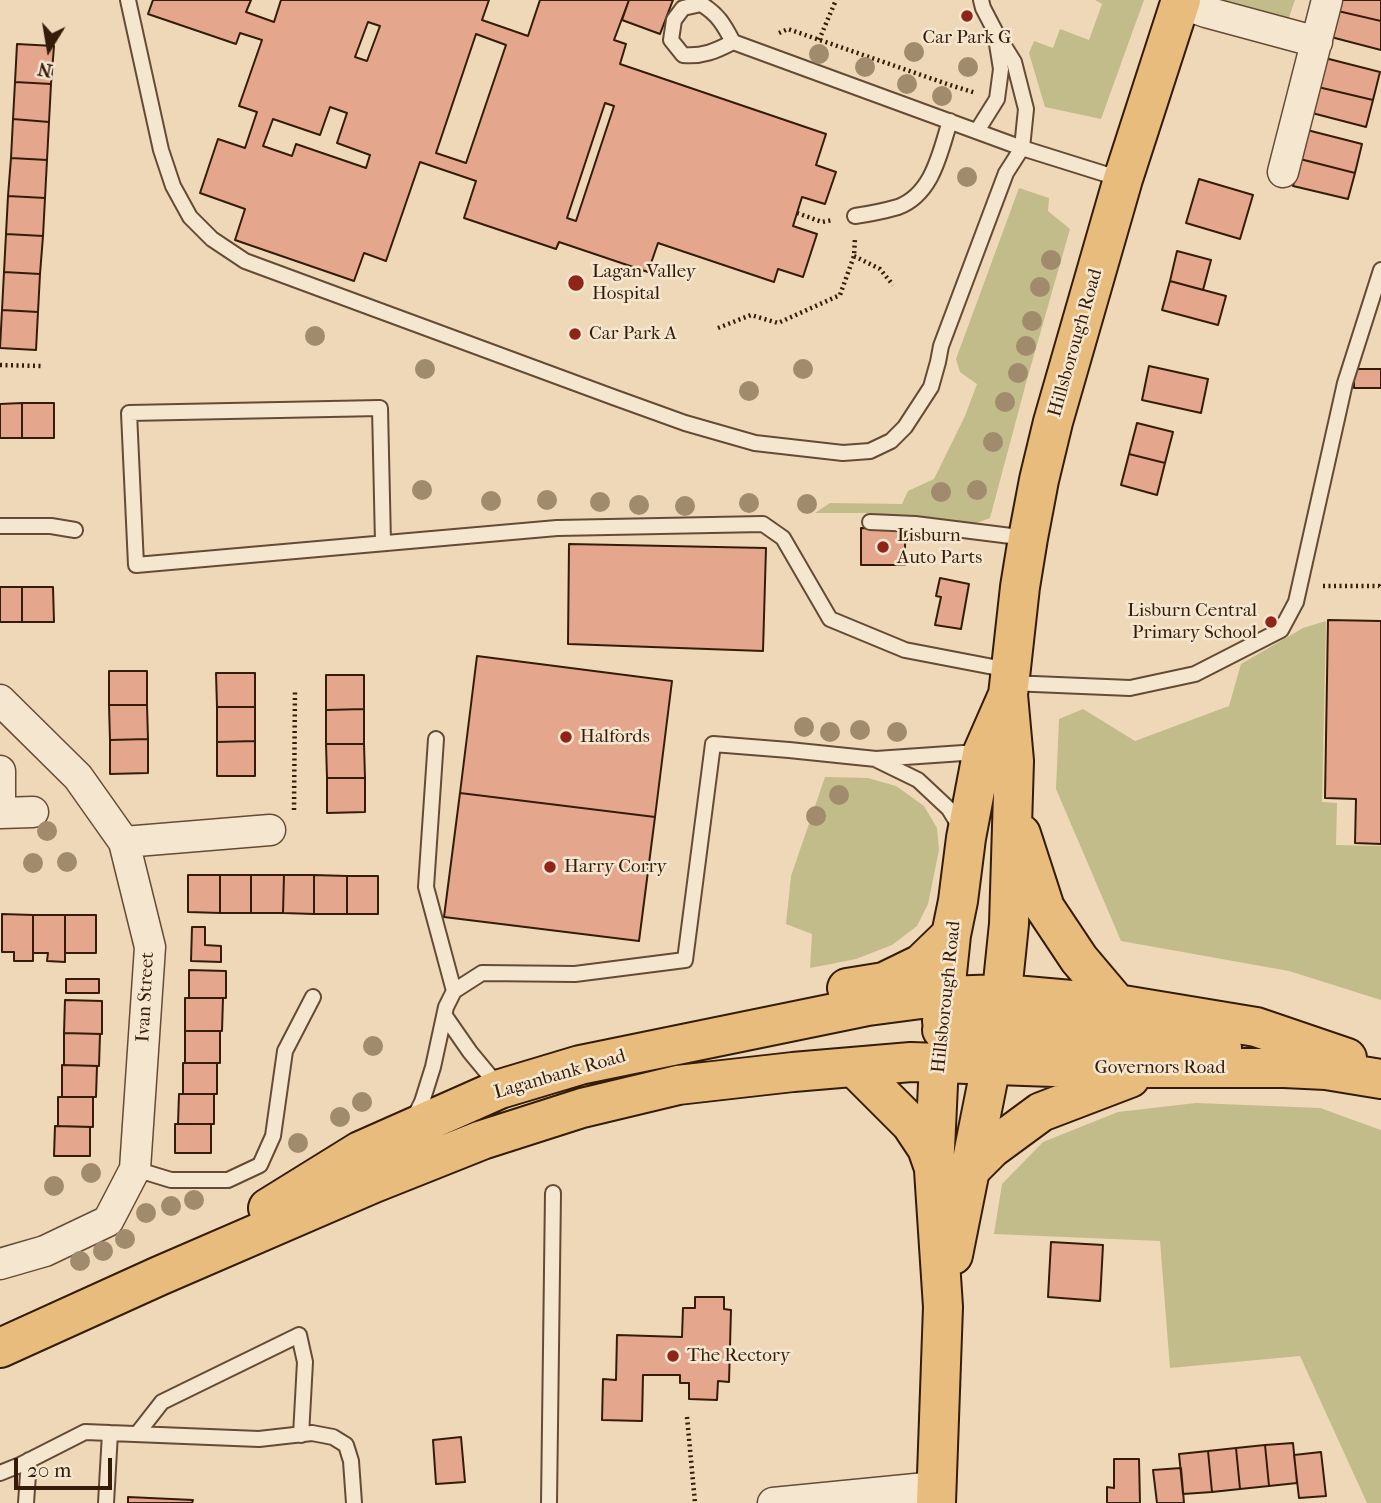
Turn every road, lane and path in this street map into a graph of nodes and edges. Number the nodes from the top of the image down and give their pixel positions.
1 (128, 0) edge
2 (836, 0) edge
3 (981, 0) edge
4 (1327, 0) edge
5 (1181, 2) edge
6 (996, 33) junction
7 (819, 40) junction
8 (1317, 42) junction
9 (733, 43) junction
10 (747, 48) junction
11 (997, 99) junction
12 (950, 121) junction
13 (977, 131) junction
14 (1022, 148) junction
15 (1283, 172) dead end
16 (1123, 179) junction
17 (797, 213) dead end
18 (855, 216) junction
19 (854, 256) junction
20 (1381, 270) edge
21 (893, 285) dead end
22 (718, 328) dead end
23 (0, 365) edge
24 (42, 366) dead end
25 (870, 522) dead end
26 (0, 526) edge
27 (75, 530) dead end
28 (1028, 538) junction
29 (383, 543) junction
30 (1301, 586) junction
31 (1380, 586) edge
32 (1009, 683) junction
33 (295, 689) dead end
34 (0, 700) edge
35 (436, 739) dead end
36 (998, 758) junction
37 (876, 759) junction
38 (0, 771) edge
39 (0, 802) edge
40 (1012, 805) junction
41 (0, 813) edge
42 (33, 813) dead end
43 (294, 813) dead end
44 (270, 830) dead end
45 (966, 838) junction
46 (124, 842) junction
47 (951, 935) junction
48 (454, 991) junction
49 (1003, 994) junction
50 (313, 997) dead end
51 (1117, 1004) junction
52 (444, 1016) junction
53 (942, 1030) junction
54 (995, 1048) junction
55 (655, 1050) junction
56 (855, 1068) junction
57 (1172, 1068) junction
58 (1326, 1070) junction
59 (1381, 1070) edge
60 (1381, 1079) edge
61 (500, 1089) junction
62 (409, 1128) junction
63 (135, 1169) junction
64 (952, 1170) junction
65 (553, 1193) dead end
66 (0, 1264) edge
67 (159, 1276) junction
68 (0, 1348) edge
69 (687, 1417) dead end
70 (110, 1433) junction
71 (137, 1434) junction
72 (300, 1435) junction
73 (29, 1460) junction
74 (0, 1473) edge
75 (936, 1495) edge
76 (26, 1503) edge
77 (106, 1503) edge
78 (354, 1503) edge
79 (549, 1503) edge
80 (695, 1503) edge
81 (773, 1503) edge

1 - 14 lane
2 - 7 path
3 - 6 lane
4 - 8 street
5 - 8 street
5 - 16 main road, Hillsborough Road
6 - 11 lane
6 - 14 lane
7 - 10 path
7 - 11 path
8 - 15 street
9 - 9 lane
9 - 10 lane
10 - 12 lane
11 - 13 lane
12 - 13 lane
12 - 18 lane
13 - 14 lane
14 - 16 lane
16 - 28 main road, Hillsborough Road
17 - 18 path
18 - 19 path
19 - 21 path
19 - 22 path
20 - 30 lane
23 - 24 path
25 - 28 lane
26 - 27 lane
28 - 32 main road, Hillsborough Road
29 - 29 lane
29 - 32 lane
30 - 31 path
30 - 32 lane
32 - 36 main road, Hillsborough Road
33 - 43 path
34 - 46 street, Ivan Street
35 - 48 lane
36 - 37 lane
36 - 40 main road, Hillsborough Road
36 - 45 main road, Hillsborough Road
37 - 45 lane
37 - 48 lane
38 - 39 street
40 - 49 main road, Hillsborough Road
40 - 51 main road
41 - 42 street
44 - 46 street
45 - 47 main road, Hillsborough Road
46 - 63 street, Ivan Street
47 - 53 main road, Hillsborough Road
47 - 55 main road
48 - 52 lane
49 - 51 main road
49 - 53 main road, Laganbank Road
49 - 54 main road, Hillsborough Road
50 - 63 lane
51 - 59 main road
52 - 61 lane
52 - 62 lane
53 - 54 main road
53 - 55 main road, Laganbank Road
53 - 56 main road, Laganbank Road
53 - 64 main road, Hillsborough Road
54 - 57 main road, Governors Road
54 - 58 main road
54 - 64 main road, Hillsborough Road
55 - 61 main road, Laganbank Road
56 - 64 main road
56 - 67 main road, Laganbank Road
57 - 58 main road, Governors Road
57 - 64 main road
58 - 60 main road, Governors Road
61 - 62 main road, Laganbank Road
62 - 67 main road, Laganbank Road
63 - 66 street, Ivan Street
64 - 75 main road, Hillsborough Road
65 - 79 lane
67 - 68 main road, Laganbank Road
69 - 80 path
70 - 71 lane
70 - 73 lane
70 - 77 lane
71 - 72 lane
71 - 72 lane
72 - 78 lane
73 - 74 lane
73 - 76 lane
75 - 81 street

